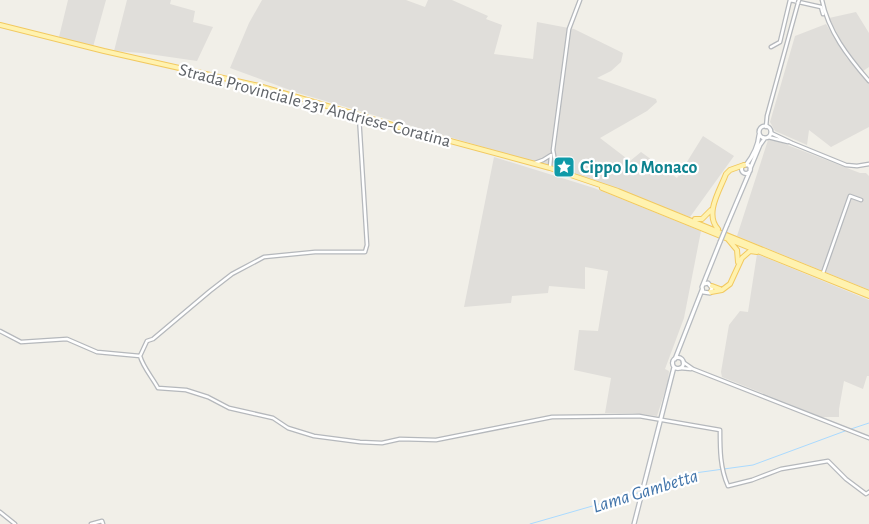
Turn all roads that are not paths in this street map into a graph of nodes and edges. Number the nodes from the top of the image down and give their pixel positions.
1 (580, 0) edge
2 (790, 0) edge
3 (822, 0) edge
4 (799, 1) edge
5 (825, 17) junction
6 (0, 25) edge
7 (770, 47) dead end
8 (869, 81) edge
9 (359, 116) junction
10 (766, 127) junction
11 (771, 132) junction
12 (759, 134) junction
13 (767, 138) junction
14 (792, 143) junction
15 (554, 150) junction
16 (551, 155) junction
17 (554, 158) junction
18 (531, 163) junction
19 (869, 164) edge
20 (745, 165) junction
21 (550, 168) junction
22 (733, 170) junction
23 (746, 172) junction
24 (564, 173) junction
25 (570, 175) junction
26 (862, 200) dead end
27 (713, 208) junction
28 (686, 218) junction
29 (727, 236) junction
30 (770, 255) junction
31 (738, 264) junction
32 (710, 270) junction
33 (823, 273) junction
34 (704, 284) junction
35 (702, 290) junction
36 (710, 290) junction
37 (869, 294) edge
38 (696, 303) junction
39 (0, 331) edge
40 (679, 347) junction
41 (140, 356) junction
42 (675, 359) junction
43 (683, 361) junction
44 (674, 367) junction
45 (680, 369) junction
46 (693, 370) junction
47 (671, 378) junction
48 (660, 420) junction
49 (869, 438) edge
50 (869, 492) edge
51 (0, 512) edge
52 (14, 524) edge
53 (92, 524) edge
54 (103, 524) edge
55 (634, 524) edge

1 - 15 street
2 - 5 street
2 - 7 street
3 - 5 street
4 - 10 street
5 - 8 street
6 - 9 main road, Strada Provinciale 231 Andriese-Coratina
9 - 18 main road, Strada Provinciale 231 Andriese-Coratina
9 - 41 street
10 - 11 main road
10 - 12 main road
11 - 13 main road
11 - 14 street
12 - 13 main road
12 - 20 main road
13 - 14 street
13 - 23 main road
14 - 19 street
15 - 16 street
15 - 17 street
16 - 18 street
16 - 21 street
17 - 21 street
17 - 24 street
18 - 21 main road, Strada Provinciale 231 Andriese-Coratina
20 - 22 main road
20 - 23 main road
20 - 23 main road
21 - 24 main road, Strada Provinciale 231 Andriese-Coratina
22 - 23 main road
22 - 27 main road
23 - 32 main road, bridge
24 - 25 main road, Strada Provinciale 231 Andriese-Coratina
25 - 28 main road, Strada Provinciale 231 Andriese-Coratina
25 - 29 main road, Strada Provinciale 231 Andriese-Coratina
26 - 33 street
27 - 28 main road
27 - 29 main road
28 - 29 main road, Strada Provinciale 231 Andriese-Coratina
29 - 30 main road, Strada Provinciale 231 Andriese-Coratina
29 - 31 main road
29 - 33 main road, Strada Provinciale 231 Andriese-Coratina
30 - 31 main road
30 - 37 main road, Strada Provinciale 231 Andriese-Coratina
31 - 36 main road
32 - 34 main road
32 - 36 main road
33 - 37 main road, Strada Provinciale 231 Andriese-Coratina
34 - 35 main road
34 - 36 main road
35 - 36 main road
35 - 38 main road
36 - 38 main road
38 - 40 main road
39 - 41 street
40 - 42 main road
40 - 43 main road
41 - 48 street
42 - 43 main road
42 - 44 main road
43 - 45 main road
43 - 46 street
44 - 45 main road
44 - 47 main road
45 - 46 street
45 - 47 main road
46 - 49 street
47 - 48 main road
48 - 50 street
48 - 55 main road
51 - 52 street
53 - 54 street

